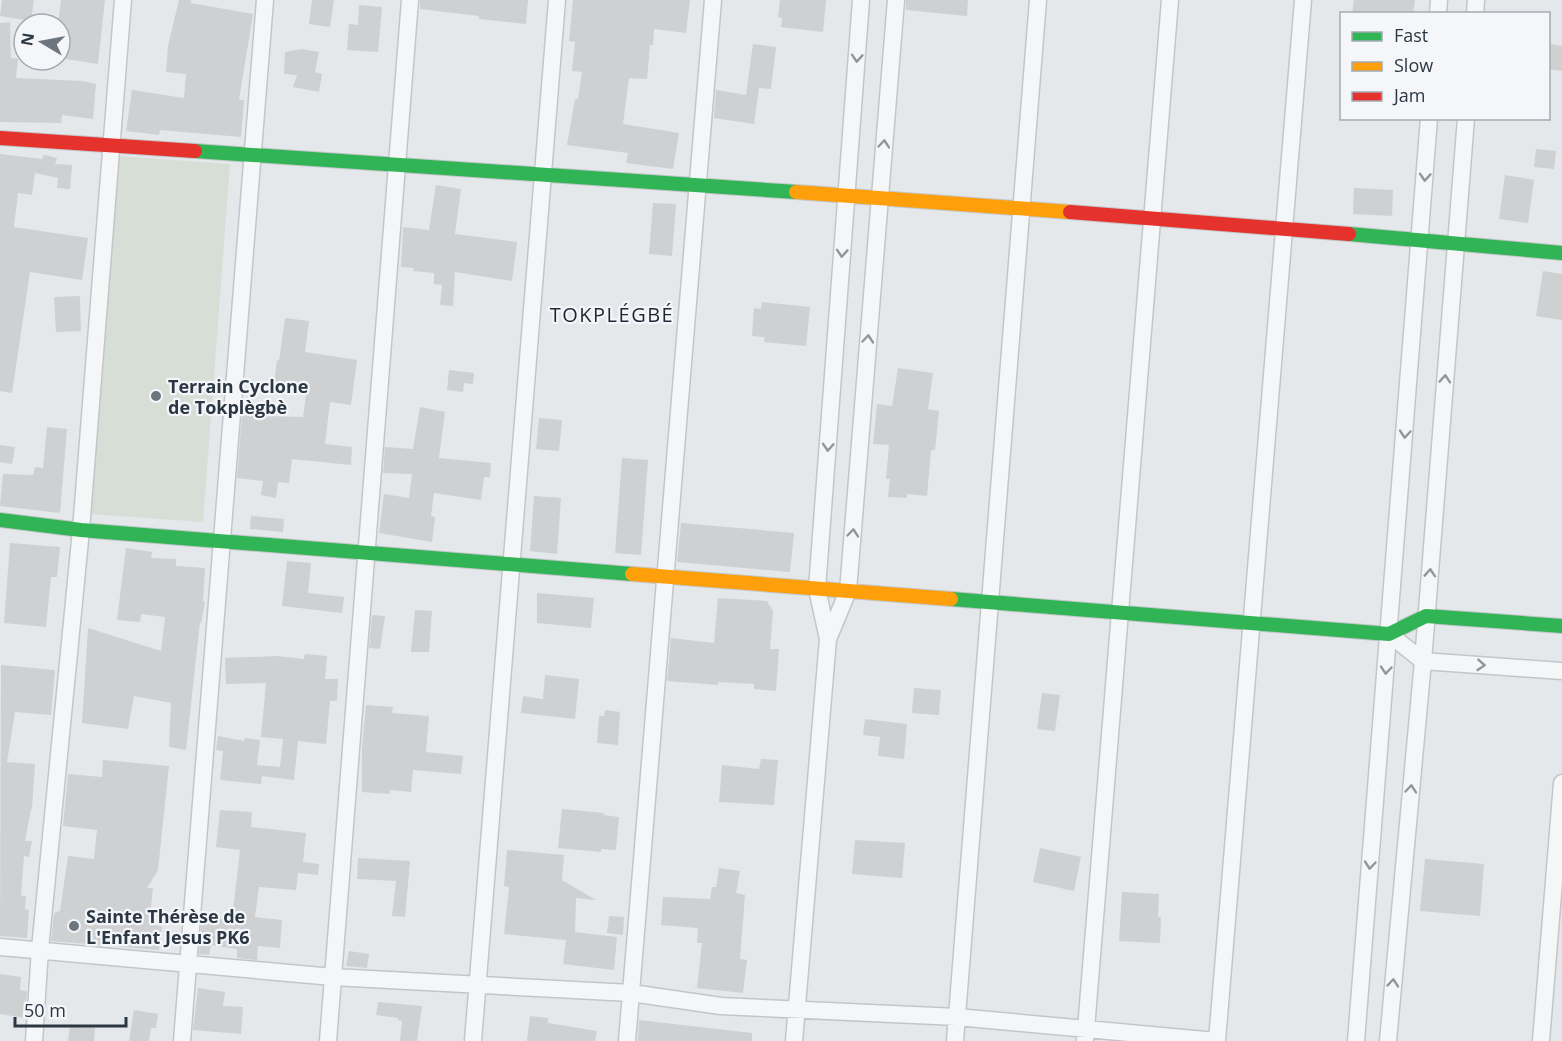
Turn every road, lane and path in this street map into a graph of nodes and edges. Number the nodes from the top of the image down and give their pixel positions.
1 (123, 0) edge
2 (266, 0) edge
3 (410, 0) edge
4 (557, 0) edge
5 (713, 0) edge
6 (861, 0) edge
7 (896, 0) edge
8 (1038, 0) edge
9 (1170, 0) edge
10 (1303, 0) edge
11 (1429, 120) edge
12 (1466, 120) edge
13 (0, 138) edge
14 (111, 146) junction
15 (253, 156) junction
16 (397, 165) junction
17 (543, 175) junction
18 (698, 186) junction
19 (846, 196) junction
20 (880, 197) junction
21 (1022, 207) junction
22 (1152, 219) junction
23 (1284, 229) junction
24 (1420, 240) junction
25 (1455, 243) junction
26 (1562, 253) edge
27 (0, 520) edge
28 (81, 530) junction
29 (223, 542) junction
30 (367, 553) junction
31 (512, 565) junction
32 (665, 577) junction
33 (817, 589) junction
34 (848, 591) junction
35 (990, 603) junction
36 (1120, 613) junction
37 (1426, 616) junction
38 (1252, 624) junction
39 (1562, 626) edge
40 (1389, 634) junction
41 (828, 639) junction
42 (1423, 661) junction
43 (1562, 671) edge
44 (1562, 783) edge
45 (0, 947) edge
46 (40, 949) junction
47 (188, 965) junction
48 (333, 977) junction
49 (477, 984) junction
50 (631, 993) junction
51 (796, 1009) junction
52 (957, 1017) junction
53 (1086, 1034) edge
54 (34, 1041) edge
55 (182, 1041) edge
56 (328, 1041) edge
57 (473, 1041) edge
58 (627, 1041) edge
59 (794, 1041) edge
60 (955, 1041) edge
61 (1217, 1041) edge
62 (1356, 1041) edge
63 (1388, 1041) edge
64 (1541, 1041) edge

1 - 14 street
2 - 15 street
3 - 16 street
4 - 17 street
5 - 18 street
6 -> 19 street
20 -> 7 street
8 - 21 street
9 - 22 street
10 - 23 street
11 -> 24 street
12 - 25 street
13 - 14 street
14 - 15 street
14 - 28 street
15 - 16 street
15 - 29 street
16 - 17 street
16 - 30 street
17 - 18 street
17 - 31 street
18 - 19 street
18 - 32 street
19 - 20 street
19 -> 33 street
20 - 21 street
34 -> 20 street
21 - 22 street
21 - 35 street
22 - 23 street
22 - 36 street
23 - 24 street
23 - 38 street
24 - 25 street
24 -> 40 street
25 - 26 street
37 -> 25 street
27 - 28 street
28 - 29 street
28 - 46 street
29 - 30 street
29 - 47 street
30 - 31 street
30 - 48 street
31 - 32 street
31 - 49 street
32 - 33 street
32 - 50 street
33 - 34 street
33 - 41 street
34 - 35 street
34 - 41 street
35 - 36 street
35 - 52 street
36 - 38 street
36 - 53 street
37 - 39 street
37 - 40 street
37 - 42 street
38 - 40 street
38 - 61 street
40 - 42 street
40 -> 62 street
41 - 51 street
42 -> 43 street
63 -> 42 street
44 - 64 street
45 - 46 street
46 - 47 street
46 - 54 street
47 - 48 street
47 - 55 street
48 - 49 street
48 - 56 street
49 - 50 street
49 - 57 street
50 - 51 street
50 - 58 street
51 - 52 street
51 - 59 street
52 - 53 street
52 - 60 street
53 - 61 street

